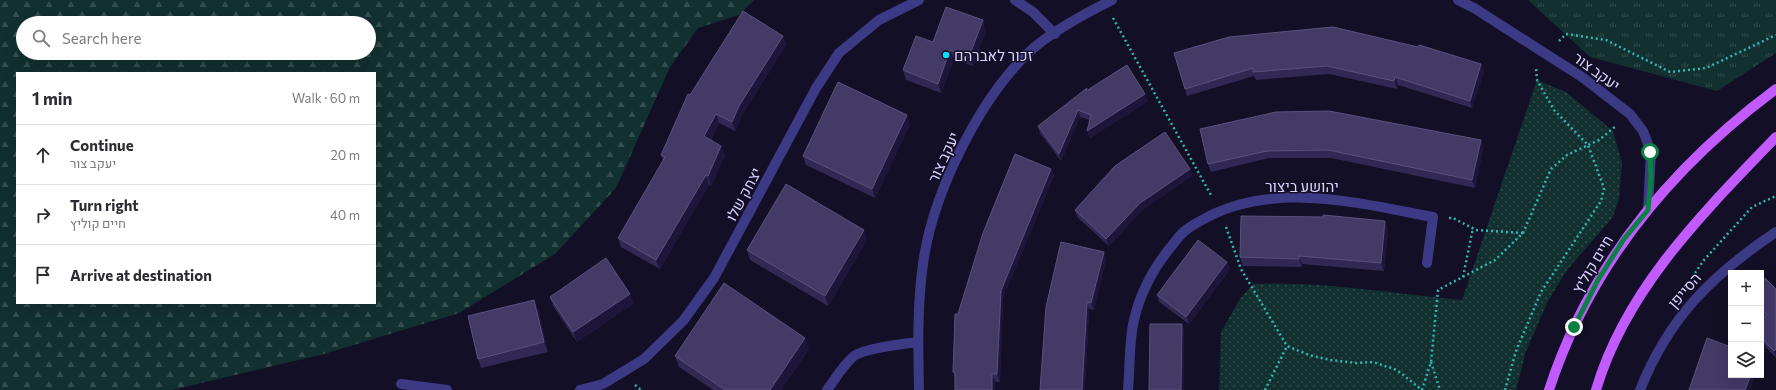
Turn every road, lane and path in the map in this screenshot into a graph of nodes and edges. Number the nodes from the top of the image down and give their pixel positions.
1 (919, 0) edge
2 (1015, 0) edge
3 (1458, 0) edge
4 (1109, 2) edge
5 (1055, 34) junction
6 (1776, 35) edge
7 (1547, 55) junction
8 (1776, 89) edge
9 (1630, 114) junction
10 (1776, 136) edge
11 (1588, 145) junction
12 (1219, 210) junction
13 (1648, 210) junction
14 (1433, 217) junction
15 (1473, 228) junction
16 (1776, 232) edge
17 (1523, 233) junction
18 (1427, 263) dead end
19 (1462, 277) junction
20 (918, 342) junction
21 (1287, 346) junction
22 (1431, 362) junction
23 (401, 384) dead end
24 (447, 390) edge
25 (580, 390) edge
26 (827, 390) edge
27 (919, 390) edge
28 (1128, 390) edge
29 (1265, 390) edge
30 (1439, 390) edge
31 (1505, 390) edge
32 (1549, 390) edge
33 (1596, 390) edge
34 (1640, 390) edge

1 - 25 street, יצחק שלו
2 - 5 street
3 - 7 street, יעקב צור
4 - 5 street, יעקב צור
4 - 12 path
5 - 20 street, יעקב צור
6 - 7 path
7 - 9 street, יעקב צור
7 - 11 path
8 - 13 main road, חיים קוליץ
9 - 11 path
9 - 13 street, יעקב צור
10 - 33 main road
11 - 17 path
11 - 31 path
12 - 14 street, יהושע ביצור
12 - 21 path
12 - 28 street, יהושע ביצור
13 - 32 main road, חיים קוליץ
14 - 15 path
14 - 18 street
15 - 17 path
15 - 19 path
16 - 34 street, הסייפן
17 - 19 path
19 - 22 path
20 - 26 street
20 - 27 street, יעקב צור
21 - 22 path
21 - 29 path
22 - 30 path
23 - 24 street

